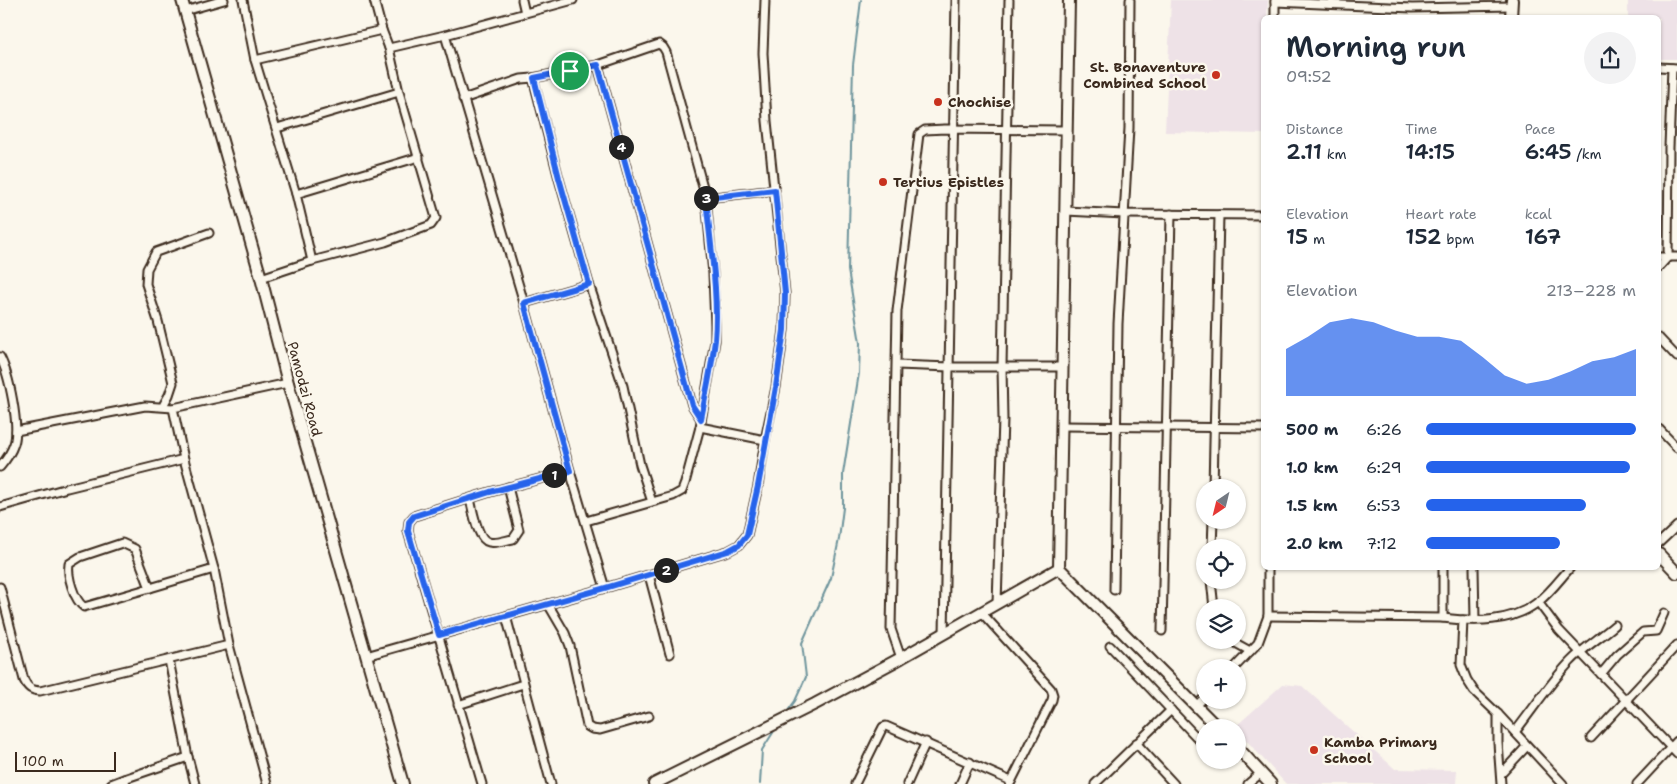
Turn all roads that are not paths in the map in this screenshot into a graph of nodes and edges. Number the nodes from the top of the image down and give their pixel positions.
1 (182, 0) edge
2 (224, 0) edge
3 (242, 0) edge
4 (374, 0) edge
5 (522, 0) edge
6 (573, 0) edge
7 (765, 0) edge
8 (956, 0) edge
9 (1009, 0) edge
10 (1069, 0) edge
11 (1130, 0) edge
12 (1275, 1) edge
13 (1512, 3) edge
14 (185, 11) junction
15 (525, 13) junction
16 (1275, 15) edge
17 (382, 30) junction
18 (445, 35) junction
19 (389, 48) junction
20 (255, 60) junction
21 (598, 65) junction
22 (1661, 67) edge
23 (1674, 68) edge
24 (534, 78) junction
25 (399, 92) junction
26 (464, 99) junction
27 (277, 128) junction
28 (952, 129) junction
29 (1007, 129) junction
30 (1068, 130) junction
31 (419, 157) junction
32 (775, 190) junction
33 (296, 194) junction
34 (706, 198) junction
35 (1066, 211) junction
36 (1124, 214) junction
37 (1171, 214) junction
38 (1261, 214) edge
39 (1220, 215) junction
40 (209, 233) dead end
41 (1661, 256) edge
42 (1668, 257) junction
43 (1677, 257) edge
44 (312, 261) junction
45 (1661, 265) edge
46 (261, 278) junction
47 (589, 284) junction
48 (524, 303) junction
49 (1661, 340) edge
50 (0, 357) edge
51 (1677, 357) edge
52 (897, 365) junction
53 (950, 367) junction
54 (1062, 367) junction
55 (1002, 368) junction
56 (288, 383) junction
57 (164, 404) dead end
58 (173, 408) junction
59 (701, 423) junction
60 (1062, 426) junction
61 (1117, 426) junction
62 (1166, 427) junction
63 (1214, 427) junction
64 (1261, 428) edge
65 (16, 431) junction
66 (1661, 431) edge
67 (765, 440) junction
68 (1677, 448) edge
69 (184, 459) junction
70 (1, 465) edge
71 (570, 471) junction
72 (1213, 479) edge
73 (508, 487) junction
74 (470, 499) junction
75 (652, 502) junction
76 (0, 507) edge
77 (586, 521) junction
78 (1677, 526) edge
79 (1661, 541) edge
80 (1661, 556) edge
81 (1059, 568) junction
82 (214, 569) junction
83 (1268, 570) edge
84 (1443, 570) edge
85 (1474, 570) edge
86 (1568, 570) edge
87 (1677, 572) edge
88 (649, 575) junction
89 (0, 587) edge
90 (150, 588) junction
91 (605, 588) junction
92 (1114, 590) dead end
93 (1538, 602) junction
94 (997, 603) junction
95 (548, 604) junction
96 (981, 612) junction
97 (1664, 613) dead end
98 (506, 616) junction
99 (1268, 616) junction
100 (1443, 618) junction
101 (1463, 620) junction
102 (1475, 620) junction
103 (1615, 625) dead end
104 (1162, 631) dead end
105 (944, 634) junction
106 (439, 635) junction
107 (229, 645) junction
108 (1677, 645) edge
109 (1110, 646) dead end
110 (1245, 649) edge
111 (1250, 652) junction
112 (1580, 652) junction
113 (670, 654) dead end
114 (366, 656) junction
115 (901, 658) junction
116 (1243, 659) edge
117 (169, 660) junction
118 (1601, 674) junction
119 (523, 684) junction
120 (1625, 701) junction
121 (1196, 704) edge
122 (458, 705) junction
123 (1201, 709) edge
124 (1171, 710) junction
125 (1498, 714) junction
126 (649, 716) dead end
127 (1210, 719) edge
128 (1515, 732) junction
129 (1196, 736) edge
130 (1591, 738) dead end
131 (926, 742) junction
132 (1677, 742) edge
133 (1136, 743) junction
134 (1527, 746) junction
135 (1670, 747) junction
136 (1677, 754) edge
137 (188, 757) junction
138 (1246, 757) edge
139 (970, 762) junction
140 (1261, 773) junction
141 (1501, 774) junction
142 (125, 782) edge
143 (1010, 782) edge
144 (1099, 783) edge
145 (111, 784) edge
146 (196, 784) edge
147 (267, 784) edge
148 (403, 784) edge
149 (482, 784) edge
150 (551, 784) edge
151 (654, 784) edge
152 (855, 784) edge
153 (907, 784) edge
154 (960, 784) edge
155 (1174, 784) edge
156 (1248, 784) edge
157 (1271, 784) edge
158 (1501, 784) edge
159 (1563, 784) edge
160 (1637, 784) edge

1 - 14 street, Pamodzi Road
2 - 14 street
3 - 20 street
4 - 17 street
5 - 15 street
6 - 15 street
7 - 32 street
8 - 28 street
9 - 29 street
10 - 30 street
11 - 36 street
12 - 13 street
12 - 16 street
14 - 46 street, Pamodzi Road
15 - 18 street
17 - 19 street
17 - 20 street
18 - 19 street
18 - 26 street
19 - 25 street
20 - 27 street
21 - 24 street
21 - 34 street
21 - 59 street
22 - 23 street
23 - 42 street
24 - 26 street
24 - 47 street
25 - 27 street
25 - 31 street
26 - 48 street
27 - 33 street
28 - 29 street
28 - 52 street
28 - 53 street
29 - 30 street
29 - 55 street
30 - 35 street
31 - 33 street
31 - 44 street
32 - 34 street
32 - 67 street
33 - 44 street
34 - 59 street
35 - 36 street
35 - 54 street
36 - 37 street
36 - 61 street
37 - 39 street
37 - 62 street
38 - 39 street
39 - 63 street
40 - 57 street
41 - 42 street
42 - 43 street
42 - 45 street
44 - 46 street
46 - 56 street, Pamodzi Road
47 - 48 street
47 - 75 street
48 - 71 street
49 - 51 street
50 - 65 street
52 - 53 street
52 - 115 street
53 - 55 street
53 - 105 street
54 - 55 street
54 - 60 street
55 - 94 street
56 - 58 street
56 - 114 street, Pamodzi Road
58 - 65 street
58 - 69 street
59 - 67 street
59 - 75 street
60 - 61 street
60 - 81 street
61 - 62 street
61 - 92 street
62 - 63 street
62 - 104 street
63 - 64 street
63 - 72 street
65 - 70 street
66 - 68 street
67 - 88 street
69 - 76 street
69 - 82 street
71 - 73 street
71 - 77 street
73 - 74 street
73 - 74 street
74 - 106 street
75 - 77 street
77 - 91 street
78 - 79 street
80 - 87 street
81 - 94 street
81 - 121 street
82 - 90 street
82 - 107 street
83 - 99 street
84 - 100 street
85 - 102 street
86 - 93 street
88 - 91 street
88 - 113 street
89 - 117 street
90 - 90 street
91 - 95 street
93 - 102 street
93 - 112 street
94 - 96 street
95 - 98 street
95 - 126 street
96 - 105 street
96 - 143 street
97 - 118 street
98 - 106 street
98 - 119 street
99 - 100 street
99 - 111 street
100 - 101 street
101 - 102 street
101 - 125 street
103 - 112 street
105 - 115 street
106 - 114 street
106 - 122 street
107 - 117 street
107 - 147 street
108 - 120 street
109 - 124 street
110 - 111 street
111 - 116 street
112 - 118 street
112 - 128 street
114 - 148 street, Pamodzi Road
115 - 151 street
117 - 137 street
118 - 120 street
119 - 122 street
119 - 150 street
120 - 130 street
120 - 135 street
122 - 149 street
123 - 127 street
124 - 129 street
124 - 133 street
125 - 128 street
125 - 141 street
128 - 134 street
131 - 139 street
131 - 152 street
131 - 153 street
132 - 135 street
133 - 144 street
133 - 155 street
134 - 141 street
134 - 159 street
135 - 136 street
135 - 160 street
137 - 142 street
137 - 146 street
138 - 140 street
139 - 143 street
139 - 154 street
140 - 156 street
140 - 157 street
141 - 158 street
142 - 145 street

